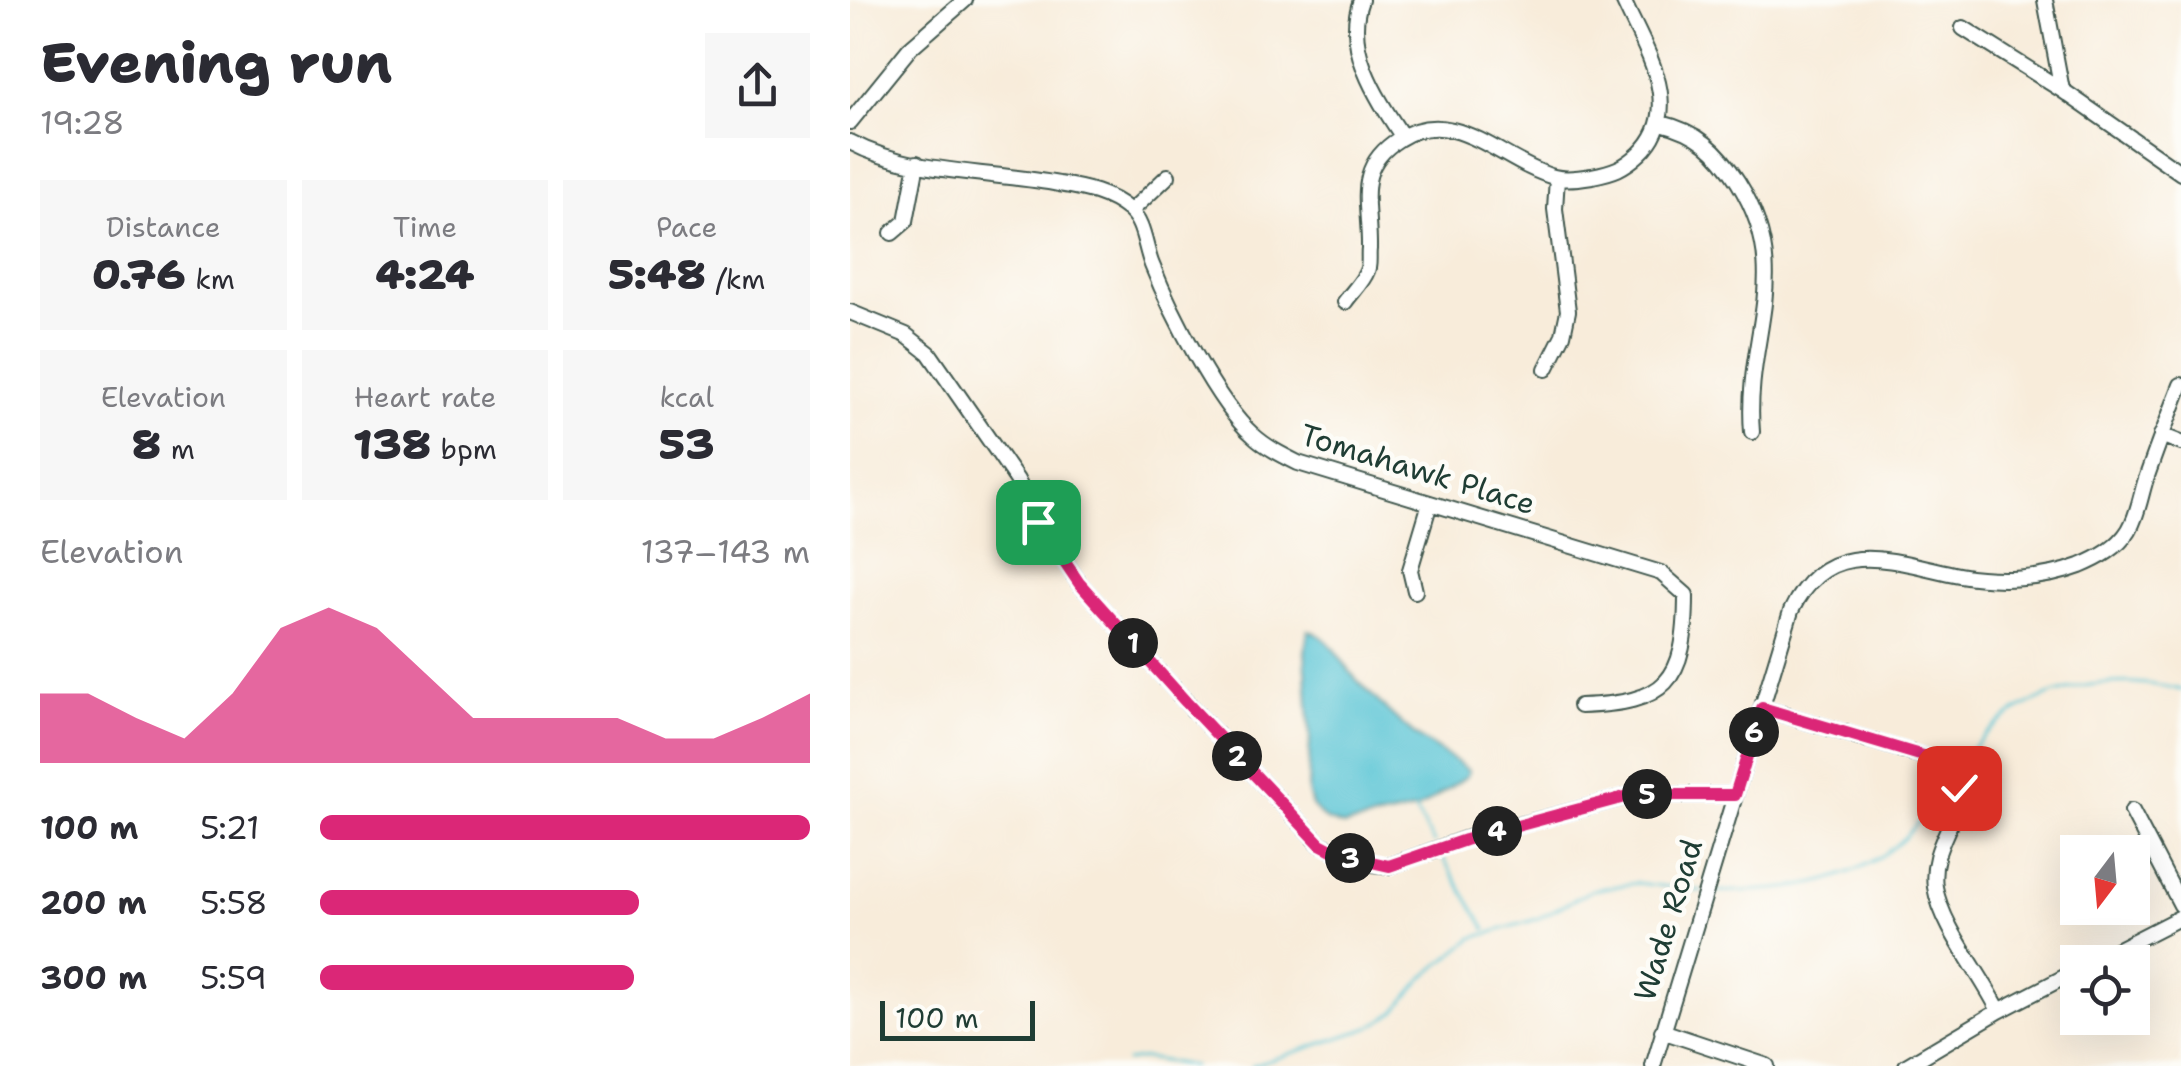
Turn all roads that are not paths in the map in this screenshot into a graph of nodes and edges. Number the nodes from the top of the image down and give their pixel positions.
1 (965, 0) edge
2 (1361, 0) edge
3 (1623, 0) edge
4 (2045, 0) edge
5 (1963, 28) dead end
6 (2062, 90) junction
7 (850, 122) edge
8 (1661, 123) junction
9 (1402, 136) junction
10 (850, 142) edge
11 (917, 163) junction
12 (2181, 173) edge
13 (1168, 176) dead end
14 (1557, 178) junction
15 (1131, 211) junction
16 (892, 233) dead end
17 (1344, 302) dead end
18 (850, 312) edge
19 (1546, 369) dead end
20 (2181, 385) edge
21 (1752, 432) dead end
22 (2161, 435) junction
23 (2181, 443) edge
24 (1430, 504) junction
25 (1415, 591) dead end
26 (1580, 706) dead end
27 (1762, 708) junction
28 (1735, 795) junction
29 (2132, 810) dead end
30 (2181, 906) edge
31 (2181, 917) edge
32 (2126, 945) edge
33 (2060, 979) edge
34 (1998, 1010) junction
35 (1662, 1031) junction
36 (1652, 1066) edge
37 (1766, 1066) edge
38 (1906, 1066) edge

1 - 7 street
2 - 9 street
3 - 8 street
4 - 6 street
5 - 6 street
6 - 12 street
8 - 14 street
8 - 21 street
9 - 14 street
9 - 17 street
10 - 11 street
11 - 15 street
11 - 16 street
13 - 15 street
14 - 19 street
15 - 24 street, Tomahawk Place
18 - 28 street
20 - 22 street, Wade Road
22 - 23 street
22 - 27 street, Wade Road
24 - 25 street
24 - 26 street, Tomahawk Place
27 - 28 street, Wade Road
27 - 34 street
28 - 35 street, Wade Road
29 - 30 street
31 - 32 street
33 - 34 street
34 - 38 street
35 - 36 street, Wade Road
35 - 37 street

